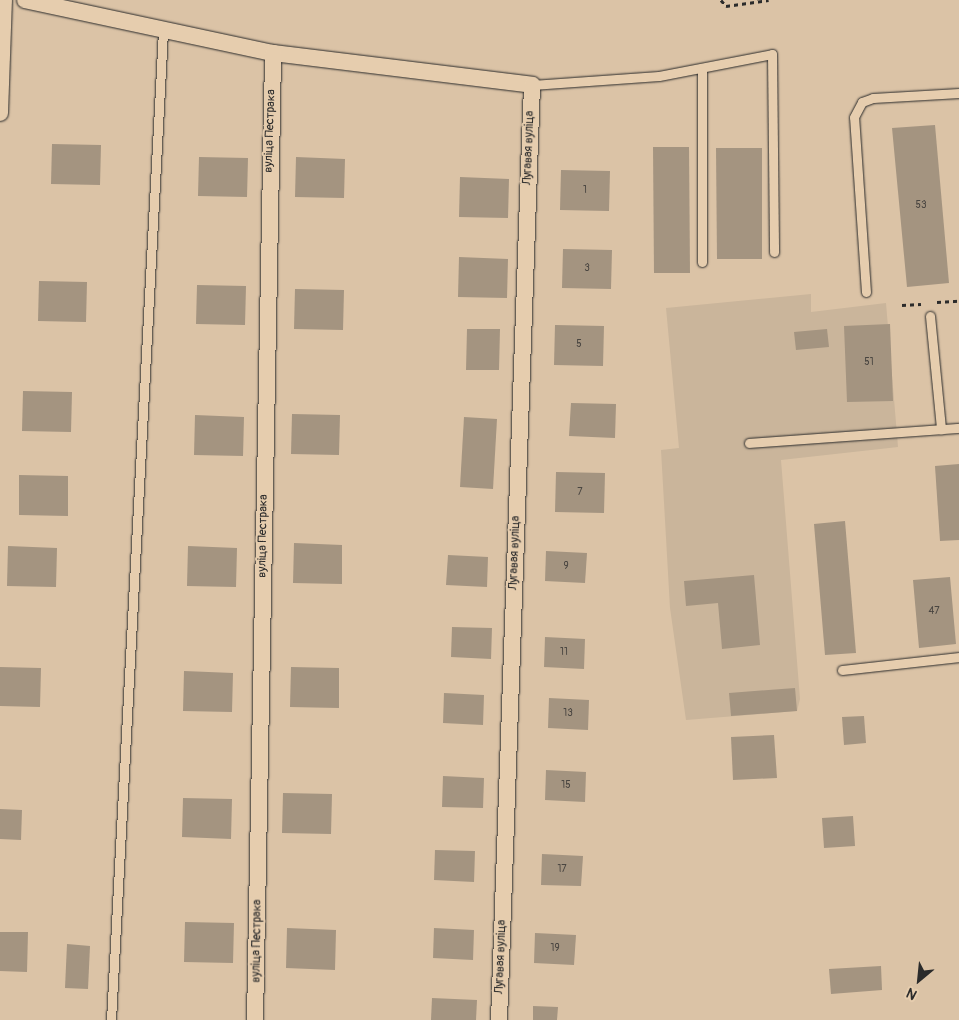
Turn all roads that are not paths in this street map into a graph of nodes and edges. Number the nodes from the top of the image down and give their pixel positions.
1 (4, 0) edge
2 (25, 0) edge
3 (163, 30) junction
4 (273, 53) junction
5 (702, 68) junction
6 (532, 85) junction
7 (959, 93) edge
8 (0, 113) edge
9 (774, 252) dead end
10 (702, 262) dead end
11 (866, 292) dead end
12 (930, 316) dead end
13 (959, 428) edge
14 (941, 429) junction
15 (749, 444) dead end
16 (959, 657) edge
17 (842, 670) dead end
18 (111, 1020) edge
19 (255, 1020) edge
20 (499, 1020) edge

1 - 8 street
2 - 3 street
3 - 4 street
3 - 18 lane
4 - 6 street
4 - 19 street, вуліца Пестрака
5 - 6 lane
5 - 9 lane
5 - 10 lane
6 - 20 street, Лугавая вуліца
7 - 11 lane
12 - 14 lane
13 - 14 lane
14 - 15 lane
16 - 17 lane

